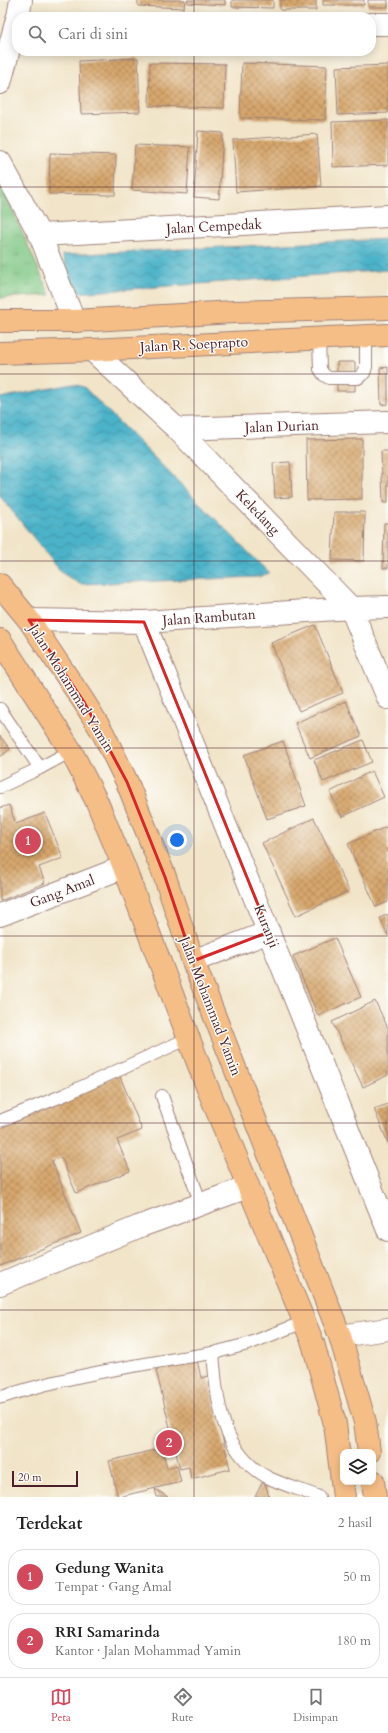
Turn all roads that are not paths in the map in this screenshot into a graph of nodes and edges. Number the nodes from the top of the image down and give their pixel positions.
1 (21, 0) edge
2 (18, 12) edge
3 (376, 24) edge
4 (388, 24) edge
5 (12, 34) edge
6 (0, 83) edge
7 (0, 162) edge
8 (388, 216) edge
9 (40, 236) junction
10 (388, 308) edge
11 (0, 321) edge
12 (74, 321) junction
13 (366, 335) junction
14 (388, 335) edge
15 (319, 338) junction
16 (92, 350) junction
17 (0, 353) edge
18 (388, 422) edge
19 (177, 429) junction
20 (0, 585) edge
21 (388, 607) edge
22 (351, 608) junction
23 (29, 620) junction
24 (144, 622) junction
25 (0, 640) edge
26 (388, 698) edge
27 (0, 709) edge
28 (71, 751) junction
29 (40, 768) junction
30 (0, 787) edge
31 (124, 867) junction
32 (0, 915) edge
33 (269, 932) junction
34 (193, 961) junction
35 (189, 1038) junction
36 (162, 1096) dead end
37 (0, 1121) edge
38 (248, 1187) junction
39 (201, 1204) junction
40 (388, 1230) edge
41 (0, 1284) edge
42 (304, 1322) junction
43 (388, 1329) edge
44 (340, 1336) junction
45 (313, 1343) junction
46 (213, 1353) junction
47 (2, 1397) dead end
48 (369, 1449) edge
49 (374, 1485) edge
50 (319, 1497) edge
51 (344, 1497) edge
52 (375, 1497) edge

1 - 2 street
3 - 4 street
5 - 6 street
7 - 9 street
8 - 9 street, Jalan Cempedak
9 - 12 street
10 - 12 main road, Jalan R. Soeprapto
11 - 12 main road, Jalan R. Soeprapto
13 - 14 main road, Jalan R. Soeprapto
13 - 15 main road, Jalan R. Soeprapto
13 - 15 lane
15 - 16 main road, Jalan R. Soeprapto
16 - 17 main road, Jalan R. Soeprapto
16 - 19 street, Keledang
18 - 19 street, Jalan Durian
19 - 22 street, Keledang
20 - 23 main road, Jalan Mohammad Yamin
21 - 22 street, Jalan Rambutan
22 - 24 street, Jalan Rambutan
22 - 26 street, Keledang
23 - 24 street, Jalan Rambutan
23 - 34 main road, Jalan Mohammad Yamin
24 - 33 street, Kuranji
25 - 28 main road
27 - 29 lane
28 - 29 lane
28 - 31 main road
29 - 30 lane
31 - 32 street, Gang Amal
31 - 35 main road
33 - 34 street
33 - 40 street, Kuranji
34 - 44 main road, Jalan Mohammad Yamin
35 - 37 lane
35 - 38 main road
36 - 39 lane
38 - 39 street
38 - 42 main road
39 - 41 street
42 - 45 main road
42 - 46 lane
43 - 44 street
44 - 45 main road
44 - 48 main road, Jalan Mohammad Yamin
45 - 51 main road
46 - 47 lane
46 - 50 lane
49 - 52 main road

